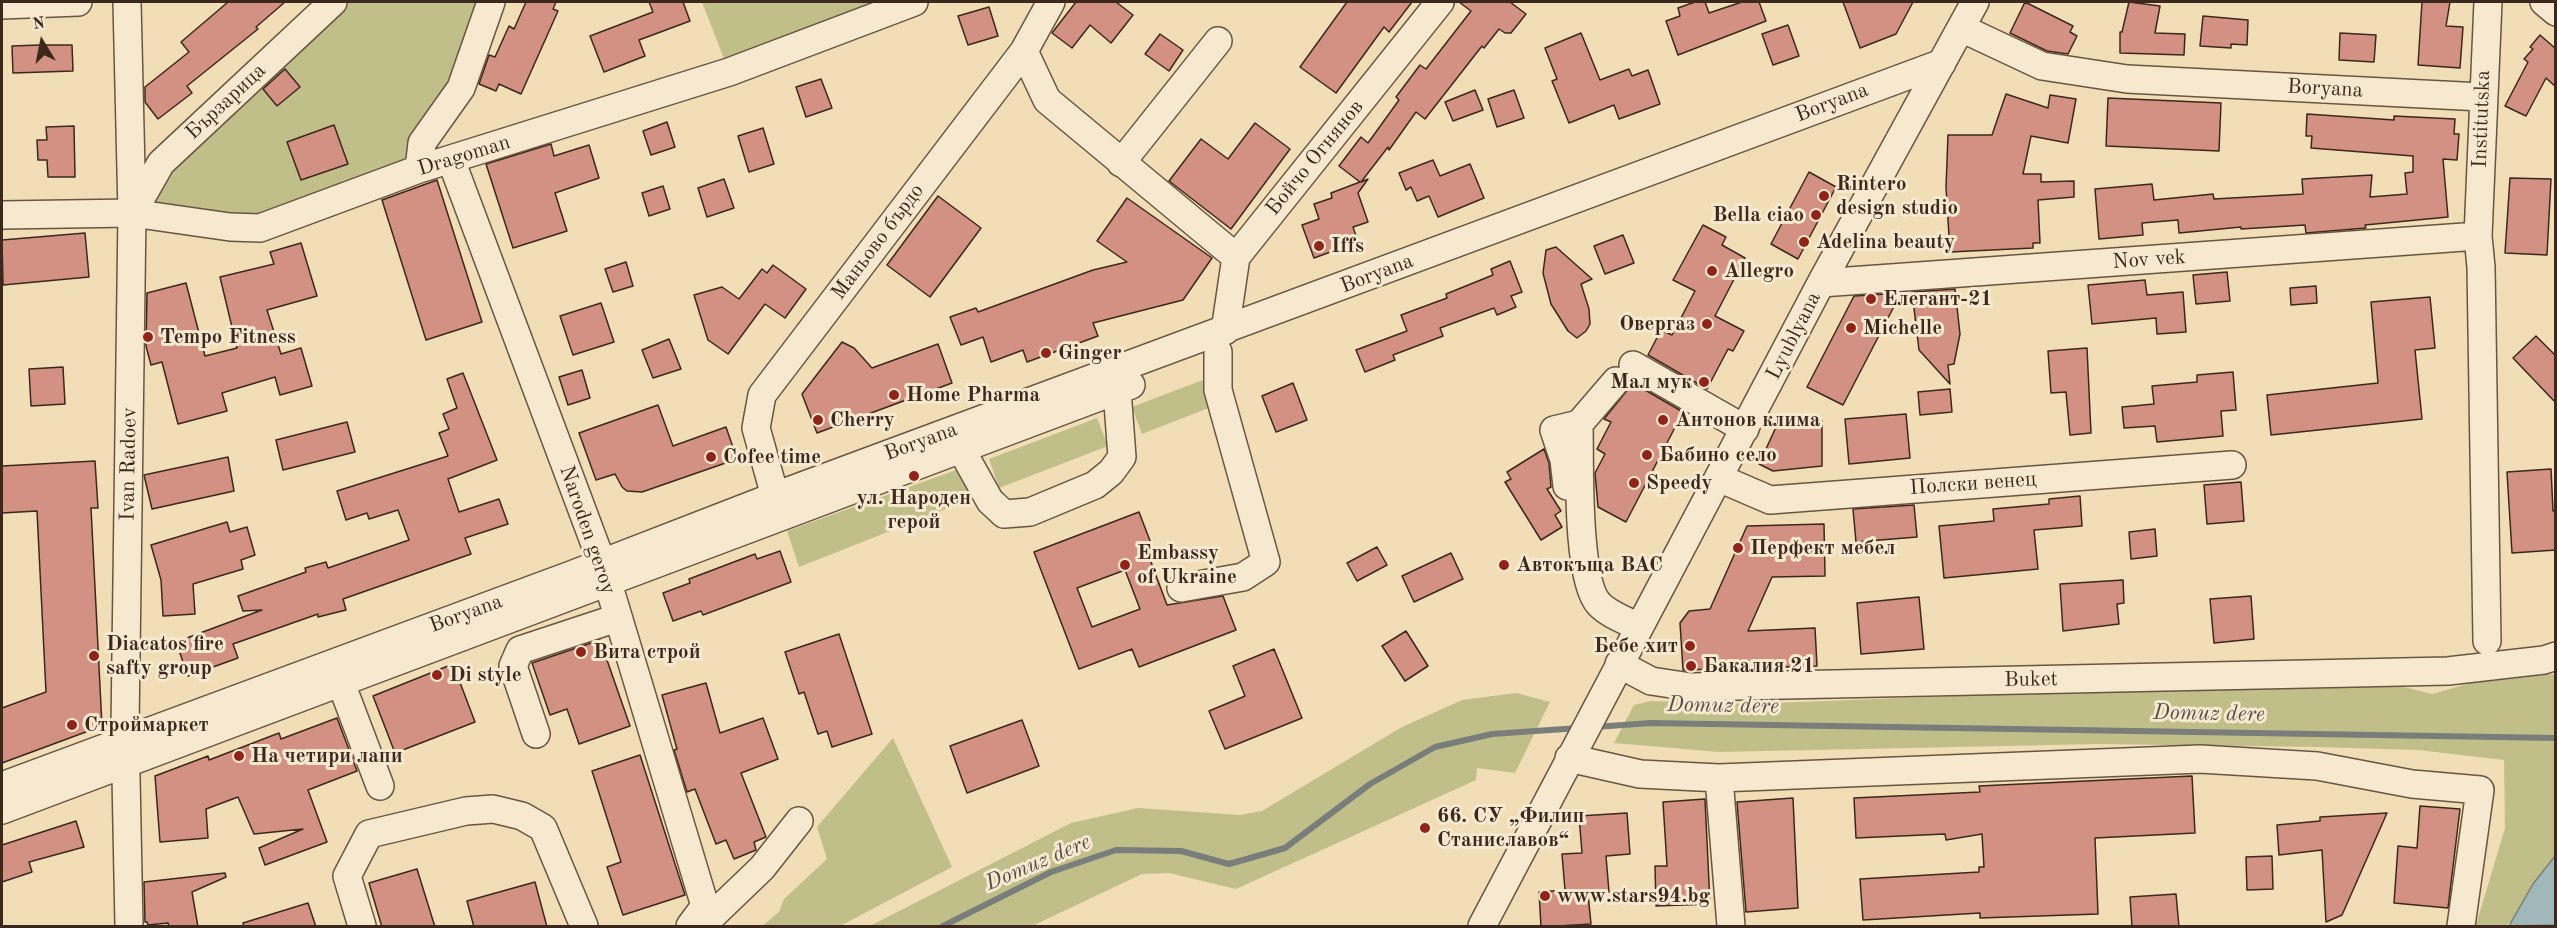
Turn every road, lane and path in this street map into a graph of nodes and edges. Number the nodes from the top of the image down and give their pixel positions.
1 (78, 2) edge
2 (127, 2) edge
3 (333, 2) edge
4 (491, 2) edge
5 (914, 2) edge
6 (1051, 2) edge
7 (1440, 2) edge
8 (1975, 2) edge
9 (2488, 2) edge
10 (2544, 2) edge
11 (2, 5) edge
12 (2556, 12) edge
13 (1961, 28) junction
14 (1218, 41) dead end
15 (1024, 51) junction
16 (1936, 74) junction
17 (2482, 97) junction
18 (451, 160) junction
19 (1121, 164) junction
20 (419, 169) junction
21 (132, 213) junction
22 (2, 215) edge
23 (2478, 236) junction
24 (1236, 257) junction
25 (1821, 283) junction
26 (1222, 341) junction
27 (1117, 390) junction
28 (1745, 429) junction
29 (962, 449) junction
30 (2232, 465) dead end
31 (1719, 478) junction
32 (775, 496) junction
33 (604, 573) junction
34 (1181, 588) dead end
35 (617, 618) junction
36 (1639, 627) junction
37 (2487, 640) dead end
38 (2556, 656) edge
39 (1619, 664) junction
40 (341, 683) junction
41 (537, 734) dead end
42 (126, 752) junction
43 (1573, 752) junction
44 (1719, 778) junction
45 (2, 786) edge
46 (380, 786) dead end
47 (2, 810) edge
48 (799, 821) dead end
49 (703, 916) edge
50 (129, 927) edge
51 (362, 927) edge
52 (584, 927) edge
53 (1482, 927) edge
54 (1731, 927) edge
55 (2461, 927) edge

1 - 11 street
2 - 21 street, Ivan Radoev
3 - 21 street, Бързарица
4 - 20 street
5 - 18 street, Dragoman
6 - 15 street, Маньово бърдо
7 - 24 street, Бойчо Огнянов
8 - 13 street, Lyublyana
9 - 17 street, Institutska
10 - 12 street
13 - 16 street, Lyublyana
13 - 17 street, Boryana
14 - 19 street
15 - 19 street
15 - 32 street, Маньово бърдо
16 - 25 street, Lyublyana
16 - 26 street, Boryana
17 - 23 street, Institutska
18 - 20 street, Dragoman
18 - 33 street, Naroden geroy
19 - 24 street
20 - 21 street, Dragoman
21 - 22 street, Dragoman
21 - 42 street, Ivan Radoev
23 - 25 street, Nov vek
23 - 37 street, Institutska
24 - 26 street
25 - 28 street, Lyublyana
26 - 27 street, Boryana
26 - 32 street, Boryana
26 - 34 street
27 - 29 street, Boryana
27 - 29 street
28 - 31 street, Lyublyana
28 - 36 street
29 - 33 street, Boryana
30 - 31 street, Полски венец
31 - 36 street, Lyublyana
32 - 33 street, Boryana
33 - 35 street, Naroden geroy
33 - 40 street, Boryana
33 - 42 street, Boryana
35 - 41 street
35 - 49 street, Naroden geroy
36 - 39 street, Lyublyana
38 - 39 street, Buket
39 - 43 street, Lyublyana
40 - 42 street, Boryana
40 - 46 street
42 - 45 street, Boryana
42 - 47 street, Boryana
42 - 50 street, Ivan Radoev
43 - 44 street
43 - 53 street, Lyublyana
44 - 54 street
44 - 55 street
48 - 49 street
51 - 52 street

